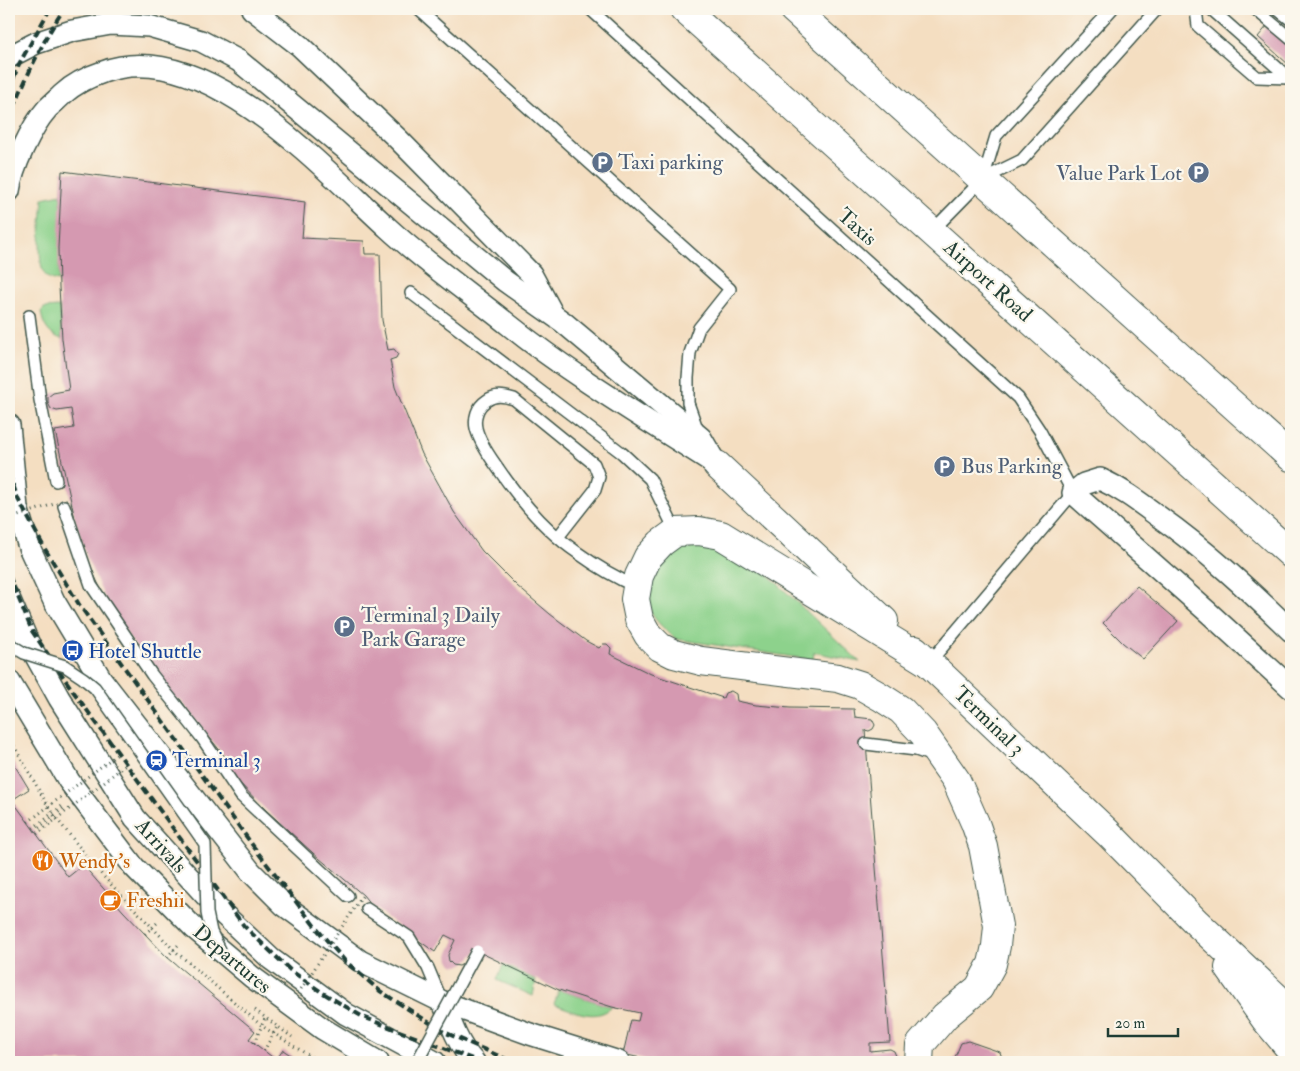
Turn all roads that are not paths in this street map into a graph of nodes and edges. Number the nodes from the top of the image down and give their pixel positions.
1 (252, 9) edge
2 (418, 9) edge
3 (590, 9) edge
4 (684, 9) edge
5 (793, 9) edge
6 (1112, 9) edge
7 (1157, 9) edge
8 (1196, 9) edge
9 (1211, 9) edge
10 (1255, 9) edge
11 (1277, 9) edge
12 (1291, 20) edge
13 (1291, 39) edge
14 (9, 57) edge
15 (1290, 79) edge
16 (983, 179) junction
17 (9, 191) edge
18 (932, 231) junction
19 (411, 293) dead end
20 (553, 313) junction
21 (29, 316) dead end
22 (9, 425) edge
23 (701, 438) junction
24 (1291, 457) edge
25 (717, 465) junction
26 (56, 481) dead end
27 (1074, 493) junction
28 (66, 503) road end
29 (676, 532) junction
30 (558, 537) junction
31 (1291, 554) edge
32 (637, 587) junction
33 (9, 598) edge
34 (1291, 631) edge
35 (9, 644) edge
36 (929, 663) junction
37 (9, 681) edge
38 (1291, 688) edge
39 (9, 700) edge
40 (866, 744) dead end
41 (941, 758) junction
42 (71, 797) junction
43 (348, 896) dead end
44 (367, 908) dead end
45 (1197, 923) junction
46 (477, 951) dead end
47 (221, 952) junction
48 (1259, 980) junction
49 (443, 1002) junction
50 (1291, 1006) edge
51 (1291, 1011) edge
52 (1291, 1050) edge
53 (362, 1062) edge
54 (378, 1062) edge
55 (417, 1062) edge
56 (435, 1062) edge
57 (474, 1062) edge
58 (619, 1062) edge
59 (919, 1062) edge

1 - 20 street
2 - 23 lane
3 - 27 lane, Taxis
4 - 18 street, Airport Road
5 - 16 street
6 - 16 lane
7 - 16 lane
8 - 15 lane
9 - 15 lane
10 - 13 lane
11 - 12 lane
14 - 20 street
16 - 18 lane
16 - 24 street
17 - 25 street
18 - 31 street, Airport Road
19 - 29 lane
20 - 23 street
21 - 26 lane
22 - 49 street
23 - 25 street
25 - 36 street, Terminal 3
27 - 34 street
27 - 36 lane
27 - 38 street
28 - 43 lane
29 - 32 street
29 - 36 street
30 - 30 lane
30 - 32 lane
32 - 41 street
33 - 56 street, Arrivals
35 - 47 lane, bridge
36 - 45 street, Terminal 3
37 - 42 street, Departures
39 - 42 street
40 - 41 lane
41 - 59 street
42 - 47 street, Departures, bridge
42 - 53 street
44 - 49 lane
45 - 48 street, Terminal 3
45 - 52 street
46 - 55 lane, bridge
47 - 54 street, Departures
48 - 50 street
48 - 51 street
49 - 57 street
49 - 58 street

